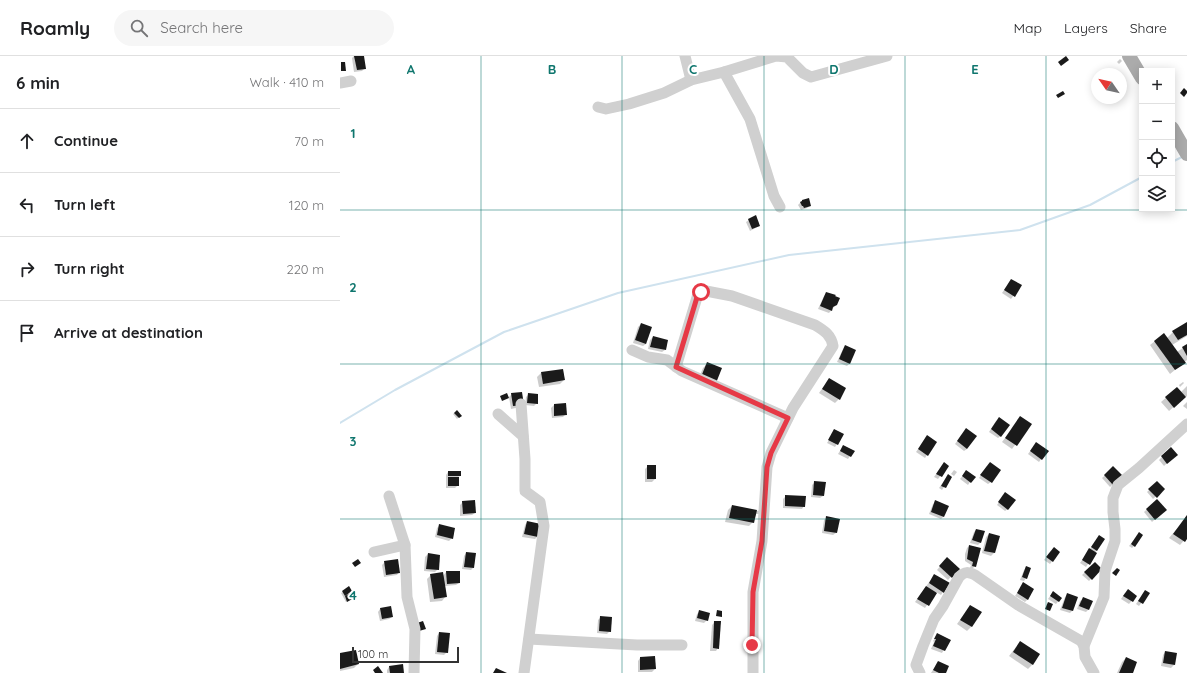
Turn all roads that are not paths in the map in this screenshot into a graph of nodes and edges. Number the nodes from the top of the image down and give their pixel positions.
1 (685, 56) edge
2 (887, 56) edge
3 (1129, 56) edge
4 (724, 72) junction
5 (1139, 73) edge
6 (690, 80) junction
7 (351, 81) dead end
8 (340, 83) edge
9 (598, 107) dead end
10 (1175, 133) edge
11 (1187, 154) edge
12 (780, 207) dead end
13 (632, 350) dead end
14 (676, 367) junction
15 (521, 404) dead end
16 (498, 414) dead end
17 (788, 418) junction
18 (1187, 424) edge
19 (523, 436) junction
20 (389, 496) dead end
21 (405, 545) junction
22 (374, 552) dead end
23 (529, 639) junction
24 (682, 645) dead end
25 (1084, 646) junction
26 (414, 673) edge
27 (524, 673) edge
28 (753, 673) edge
29 (920, 673) edge
30 (1094, 673) edge

1 - 6 street
2 - 4 street
3 - 5 main road
4 - 6 street
4 - 12 street
6 - 9 street
7 - 8 street
10 - 11 main road
13 - 14 street
14 - 17 street
14 - 17 street
15 - 19 street
16 - 19 street
17 - 28 street
18 - 25 street
19 - 23 street
20 - 21 street
21 - 22 street
21 - 26 street
23 - 24 street
23 - 27 street
25 - 29 street
25 - 30 street

